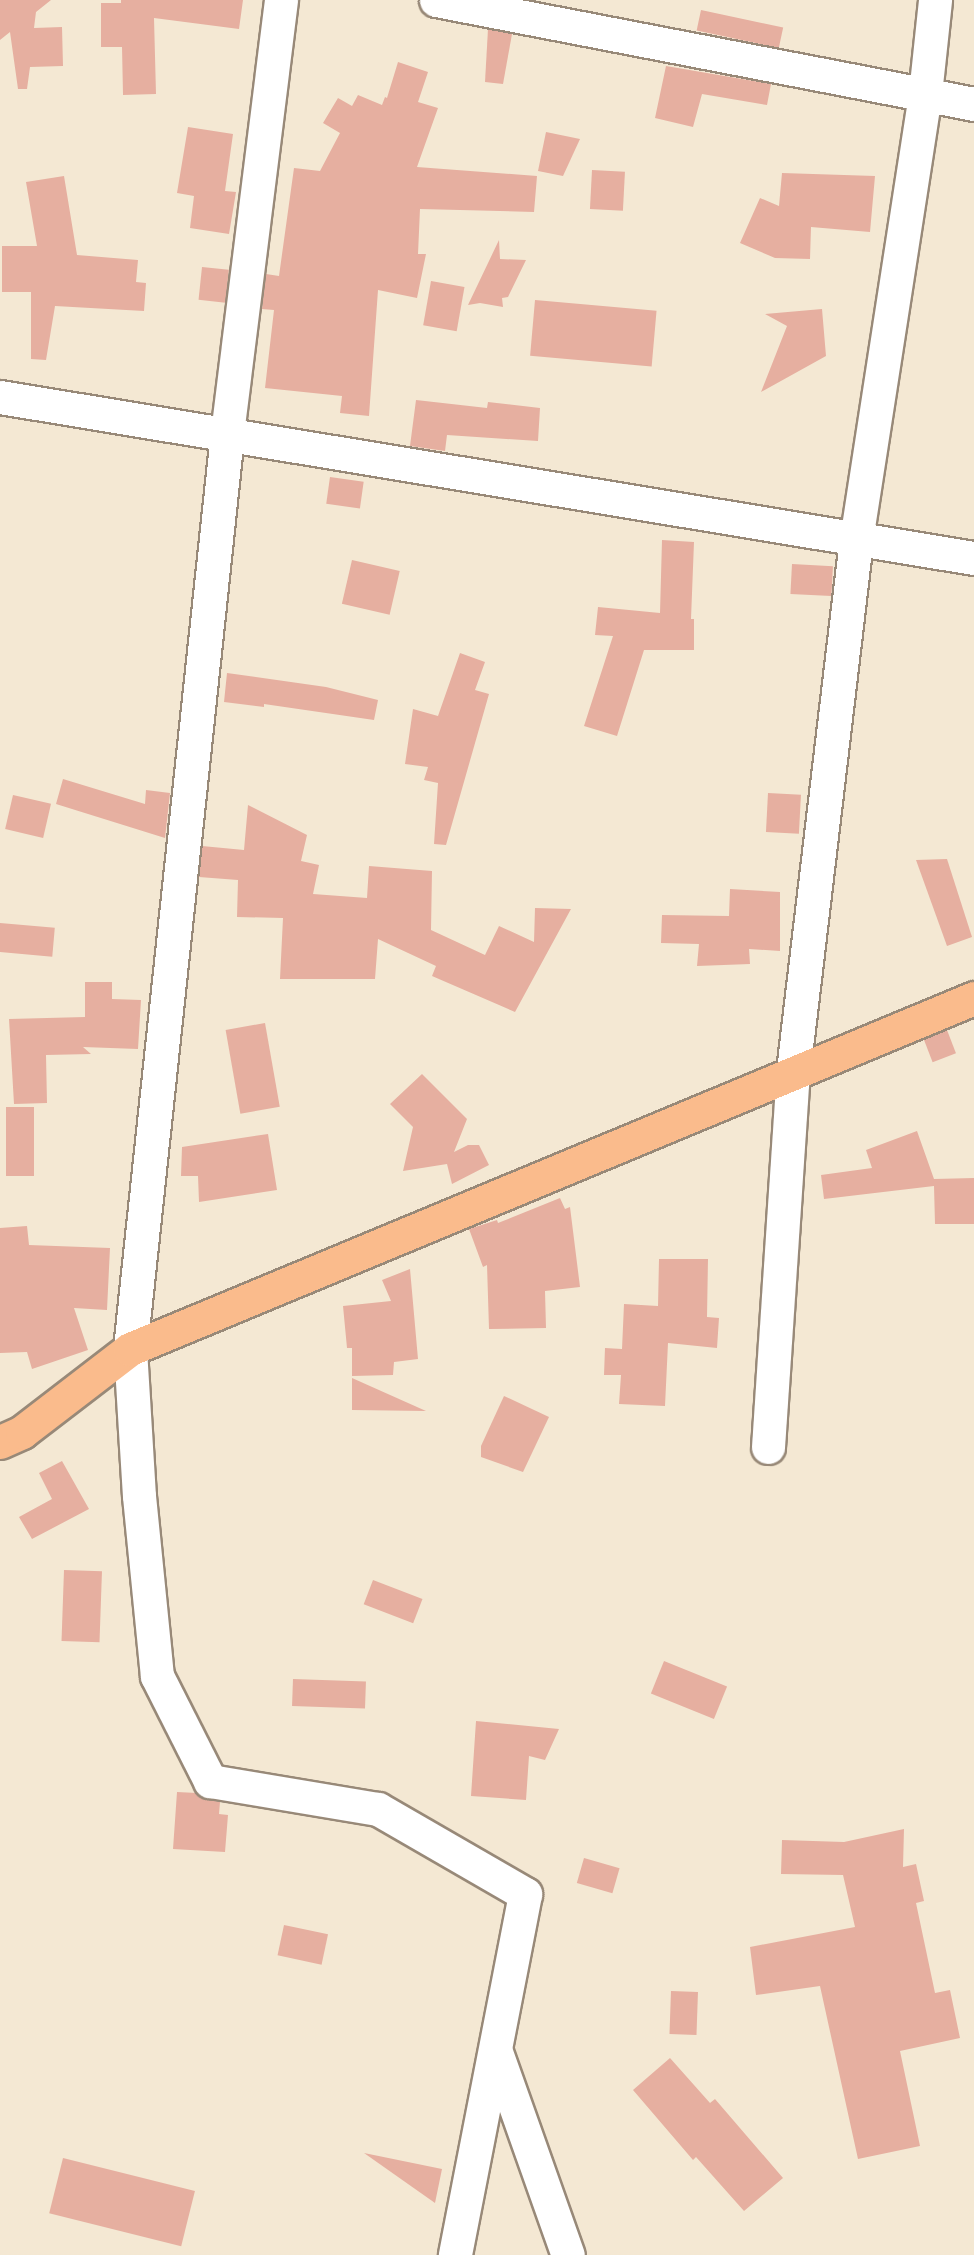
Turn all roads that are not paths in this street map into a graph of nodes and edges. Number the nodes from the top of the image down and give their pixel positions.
1 (281, 0) edge
2 (435, 0) edge
3 (934, 0) edge
4 (925, 94) junction
5 (974, 104) edge
6 (0, 397) edge
7 (227, 435) junction
8 (856, 540) junction
9 (974, 558) edge
10 (974, 998) edge
11 (793, 1071) junction
12 (130, 1349) junction
13 (0, 1442) edge
14 (768, 1447) dead end
15 (496, 2050) junction
16 (455, 2255) edge
17 (568, 2255) edge

1 - 7 street
2 - 4 street
3 - 4 street
4 - 5 street
4 - 8 street
6 - 7 street
7 - 8 street
7 - 12 street
8 - 9 street
8 - 11 street
10 - 11 main road
11 - 12 main road
11 - 14 street
12 - 13 main road
12 - 15 street
15 - 16 street
15 - 17 street

